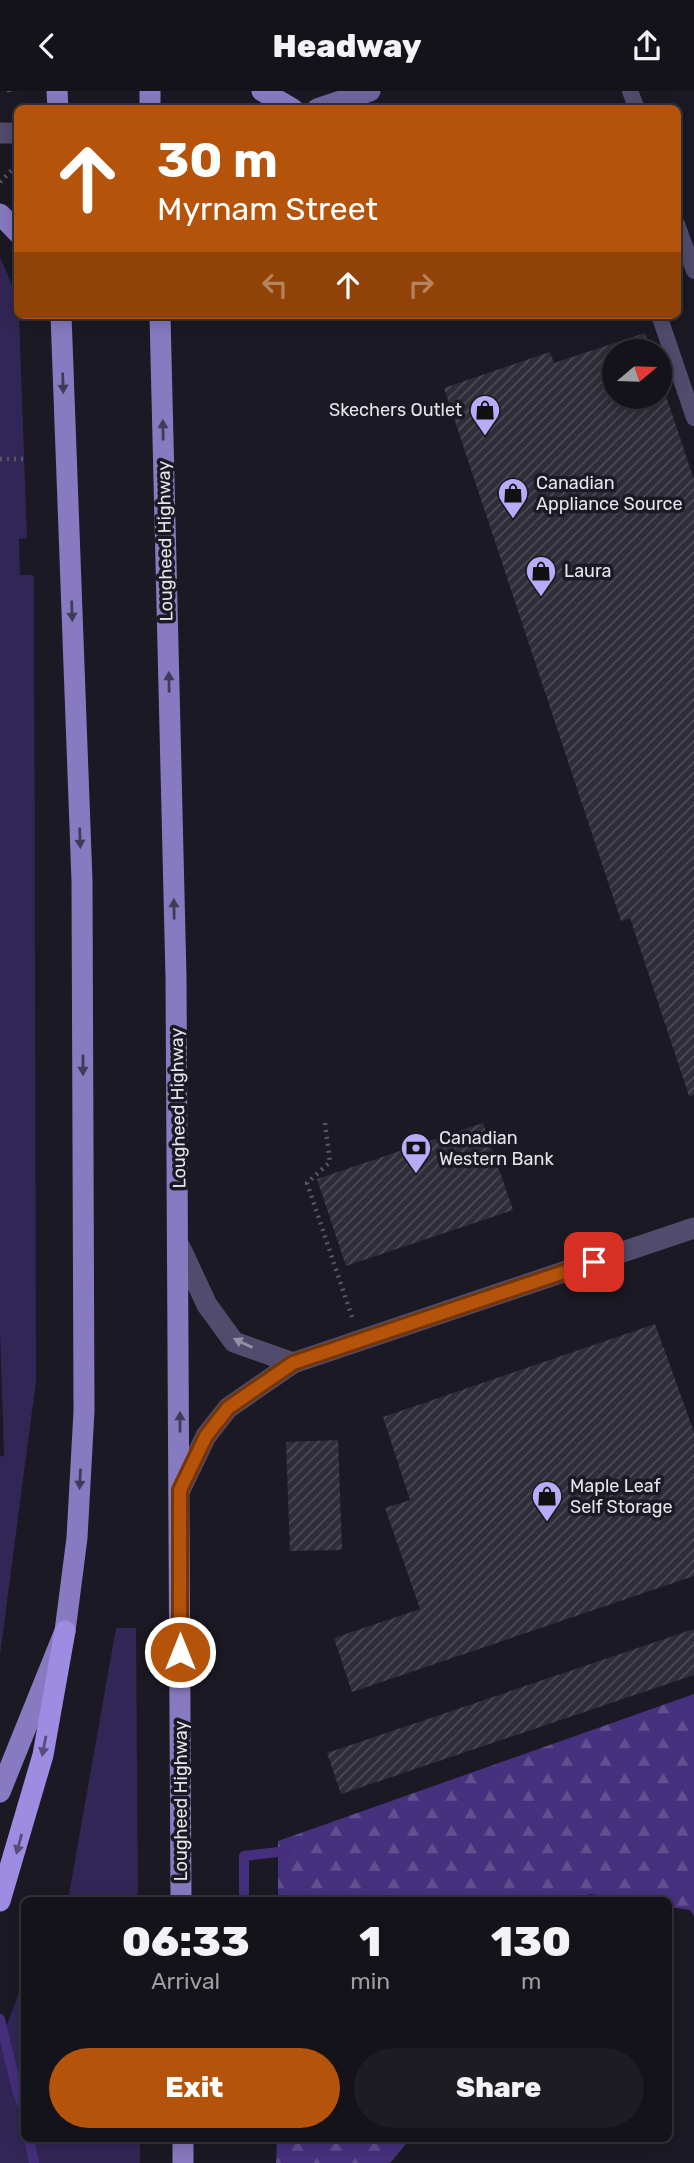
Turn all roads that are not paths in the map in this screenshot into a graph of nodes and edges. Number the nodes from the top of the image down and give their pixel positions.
1 (262, 91) edge
2 (370, 91) edge
3 (286, 105) edge
4 (329, 105) edge
5 (0, 214) edge
6 (14, 229) edge
7 (681, 235) edge
8 (694, 271) edge
9 (61, 319) edge
10 (160, 319) edge
11 (660, 319) edge
12 (694, 418) edge
13 (694, 1228) edge
14 (180, 1247) junction
15 (293, 1363) junction
16 (180, 1490) junction
17 (65, 1631) junction
18 (0, 1792) edge
19 (181, 1897) edge
20 (0, 1901) edge
21 (183, 2142) edge
22 (183, 2163) edge

1 - 3 main road
2 - 4 main road
5 - 6 main road
7 - 8 lane
9 -> 17 main road
14 -> 10 main road, Lougheed Highway
11 - 12 lane
13 - 15 street
15 -> 14 street
16 -> 14 main road, Lougheed Highway
15 - 16 street
16 - 19 main road, Lougheed Highway
17 - 18 main road
17 -> 20 highway
21 - 22 main road

